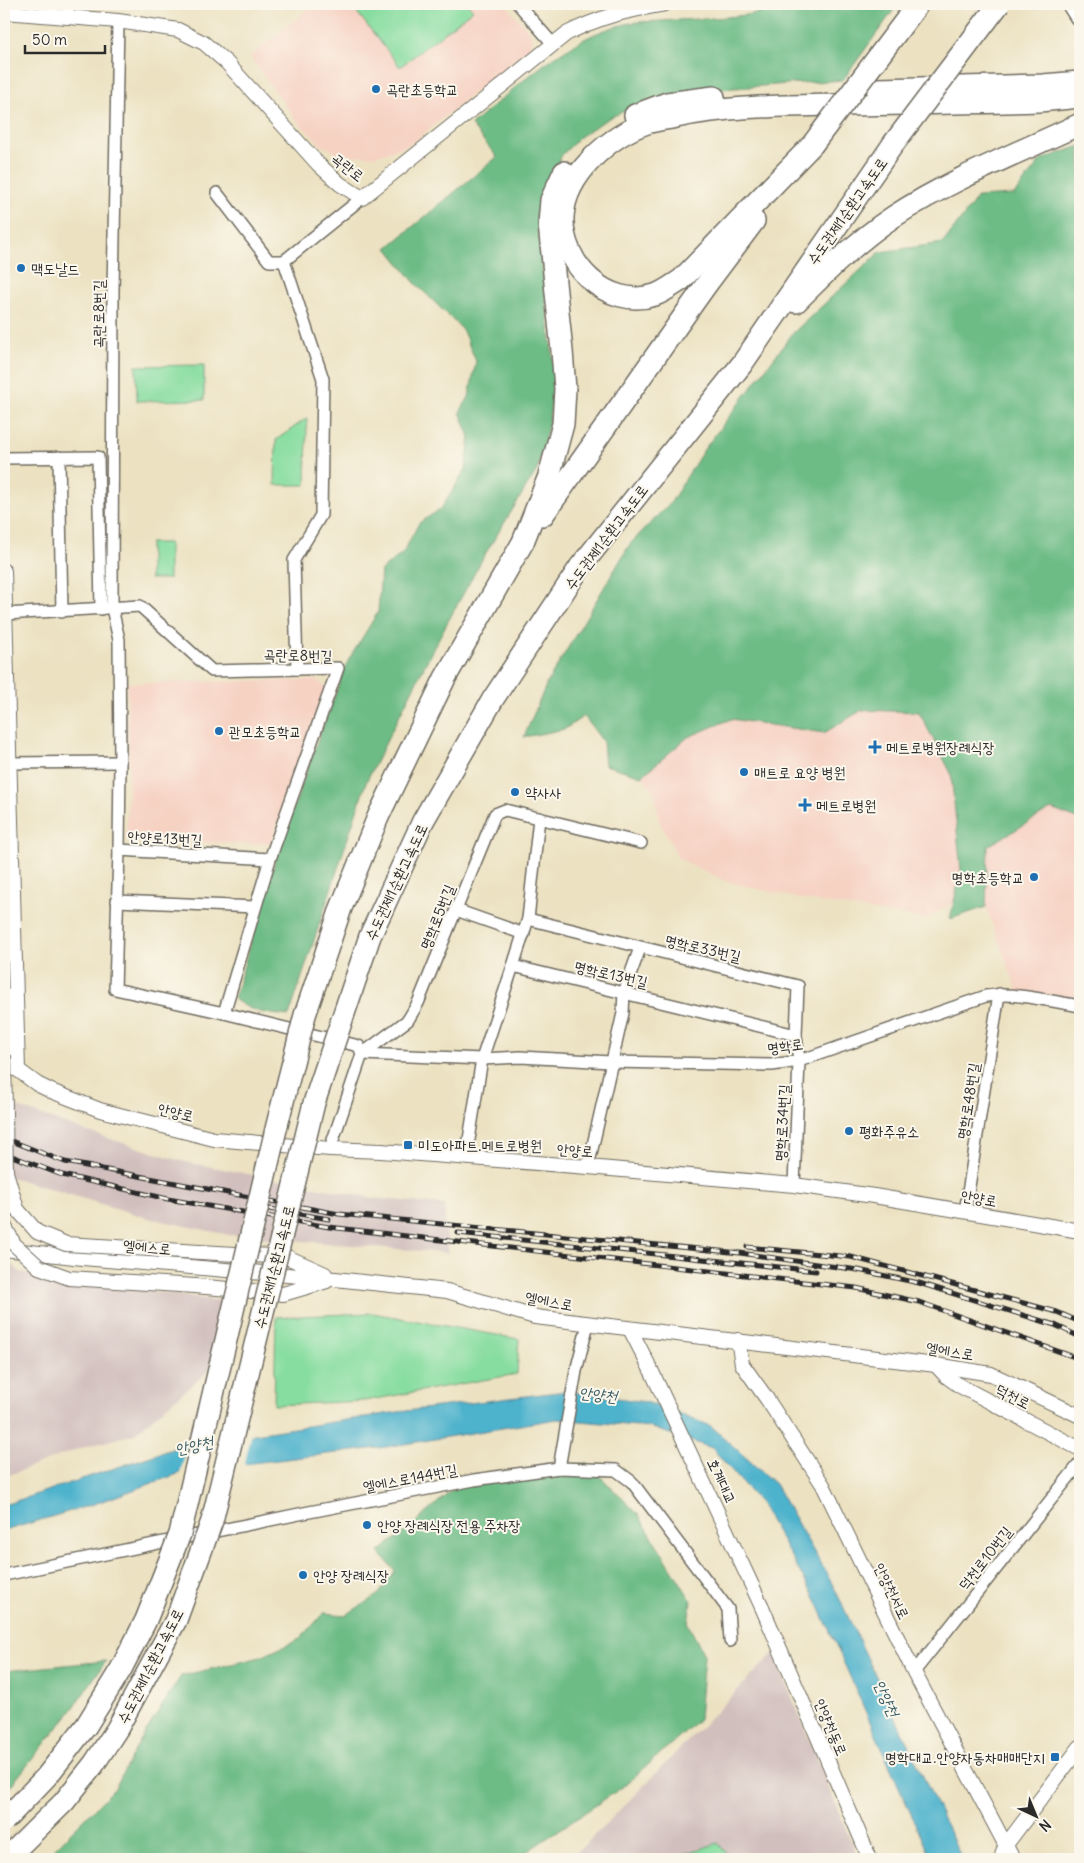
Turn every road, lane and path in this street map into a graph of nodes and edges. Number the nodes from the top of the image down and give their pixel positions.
1 (518, 4) edge
2 (665, 4) edge
3 (918, 4) edge
4 (1000, 4) edge
5 (1073, 4) edge
6 (68, 10) edge
7 (4, 12) edge
8 (1080, 15) edge
9 (118, 21) junction
10 (553, 44) junction
11 (1080, 82) edge
12 (1080, 97) edge
13 (1080, 124) edge
14 (812, 145) junction
15 (217, 193) dead end
16 (362, 198) junction
17 (284, 261) junction
18 (742, 364) junction
19 (59, 457) junction
20 (4, 458) edge
21 (523, 542) junction
22 (4, 571) edge
23 (107, 608) junction
24 (62, 612) junction
25 (5, 614) edge
26 (297, 669) junction
27 (120, 762) junction
28 (9, 763) junction
29 (539, 818) junction
30 (641, 842) dead end
31 (119, 850) junction
32 (270, 859) junction
33 (117, 901) junction
34 (255, 908) junction
35 (456, 910) junction
36 (528, 919) junction
37 (524, 934) junction
38 (640, 948) junction
39 (513, 966) junction
40 (624, 992) junction
41 (999, 994) junction
42 (4, 995) edge
43 (1080, 1006) edge
44 (224, 1013) junction
45 (796, 1035) junction
46 (362, 1054) junction
47 (482, 1059) junction
48 (611, 1062) junction
49 (800, 1062) junction
50 (4, 1065) edge
51 (18, 1070) junction
52 (330, 1149) junction
53 (466, 1158) junction
54 (588, 1167) junction
55 (794, 1185) junction
56 (966, 1212) junction
57 (4, 1225) edge
58 (1080, 1231) edge
59 (4, 1251) edge
60 (335, 1279) junction
61 (588, 1324) junction
62 (630, 1329) junction
63 (738, 1340) junction
64 (936, 1365) junction
65 (1080, 1416) edge
66 (1080, 1449) edge
67 (560, 1462) junction
68 (1080, 1463) edge
69 (4, 1575) edge
70 (762, 1607) joint
71 (730, 1641) dead end
72 (914, 1672) junction
73 (1080, 1747) edge
74 (4, 1821) edge
75 (1003, 1853) edge
76 (6, 1859) edge
77 (870, 1859) edge
78 (1013, 1859) edge

1 - 10 street
2 - 10 street, 곡란로
3 - 14 highway, 수도권제1순환고속도로, bridge
4 - 18 highway, 수도권제1순환고속도로, bridge
5 - 8 highway
6 - 7 street, 곡란로
6 - 9 street, 곡란로
9 - 16 street, 곡란로
9 - 23 street, 곡란로8번길
10 - 16 street, 곡란로
11 - 21 highway
12 - 14 highway
13 - 18 highway
14 - 21 highway, 수도권제1순환고속도로
15 - 17 street
16 - 17 street
17 - 26 street
18 - 76 highway, 수도권제1순환고속도로, bridge
19 - 20 street
19 - 23 street
19 - 24 street
21 - 74 highway, 수도권제1순환고속도로, bridge
22 - 25 street
23 - 24 street
23 - 26 street, 곡란로8번길
23 - 27 street, 곡란로8번길
24 - 25 street
25 - 28 street
26 - 32 street, 곡란로8번길
27 - 28 street
27 - 31 street, 곡란로8번길
28 - 51 street
29 - 30 street, 명학로5번길
29 - 35 street, 명학로5번길
29 - 36 street
31 - 32 street, 안양로13번길
31 - 33 street, 안양로13번길
32 - 34 street
33 - 34 street
33 - 44 street, 안양로13번길
34 - 44 street
35 - 37 street
35 - 46 street, 명학로5번길
36 - 37 street
36 - 38 street, 명학로33번길
37 - 39 street
38 - 40 street
38 - 45 street, 명학로33번길
39 - 40 street, 명학로13번길
39 - 47 street
40 - 45 street, 명학로13번길
40 - 48 street
41 - 43 street, 명학로
41 - 49 street, 명학로
41 - 56 street, 명학로48번길
42 - 60 street, bridge
44 - 46 street, 안양로13번길
45 - 49 street, 명학로33번길
46 - 47 street, 명학로
46 - 52 street
47 - 48 street, 명학로
47 - 53 street
48 - 49 street, 명학로
48 - 54 street
49 - 55 street, 명학로34번길
50 - 51 street, 안양로
51 - 52 street, 안양로
52 - 53 street, 안양로
53 - 54 street, 안양로
54 - 55 street, 안양로
55 - 56 street, 안양로
56 - 58 street, 안양로
57 - 60 street, bridge
59 - 60 street, 엘에스로
60 - 61 street, 엘에스로
61 - 62 street, 엘에스로
61 - 67 street
62 - 63 street, 엘에스로
62 - 70 street, 호계대교, bridge
63 - 64 street, 엘에스로
63 - 72 street, 안양천서로
64 - 65 street, 엘에스로
64 - 66 street, 덕천로
67 - 69 street, 엘에스로144번길
67 - 71 street, 엘에스로144번길
68 - 72 street, 덕천로10번길
70 - 77 street, 안양천동로
72 - 75 street, 안양천서로
73 - 75 street
75 - 78 street, 안양천서로

